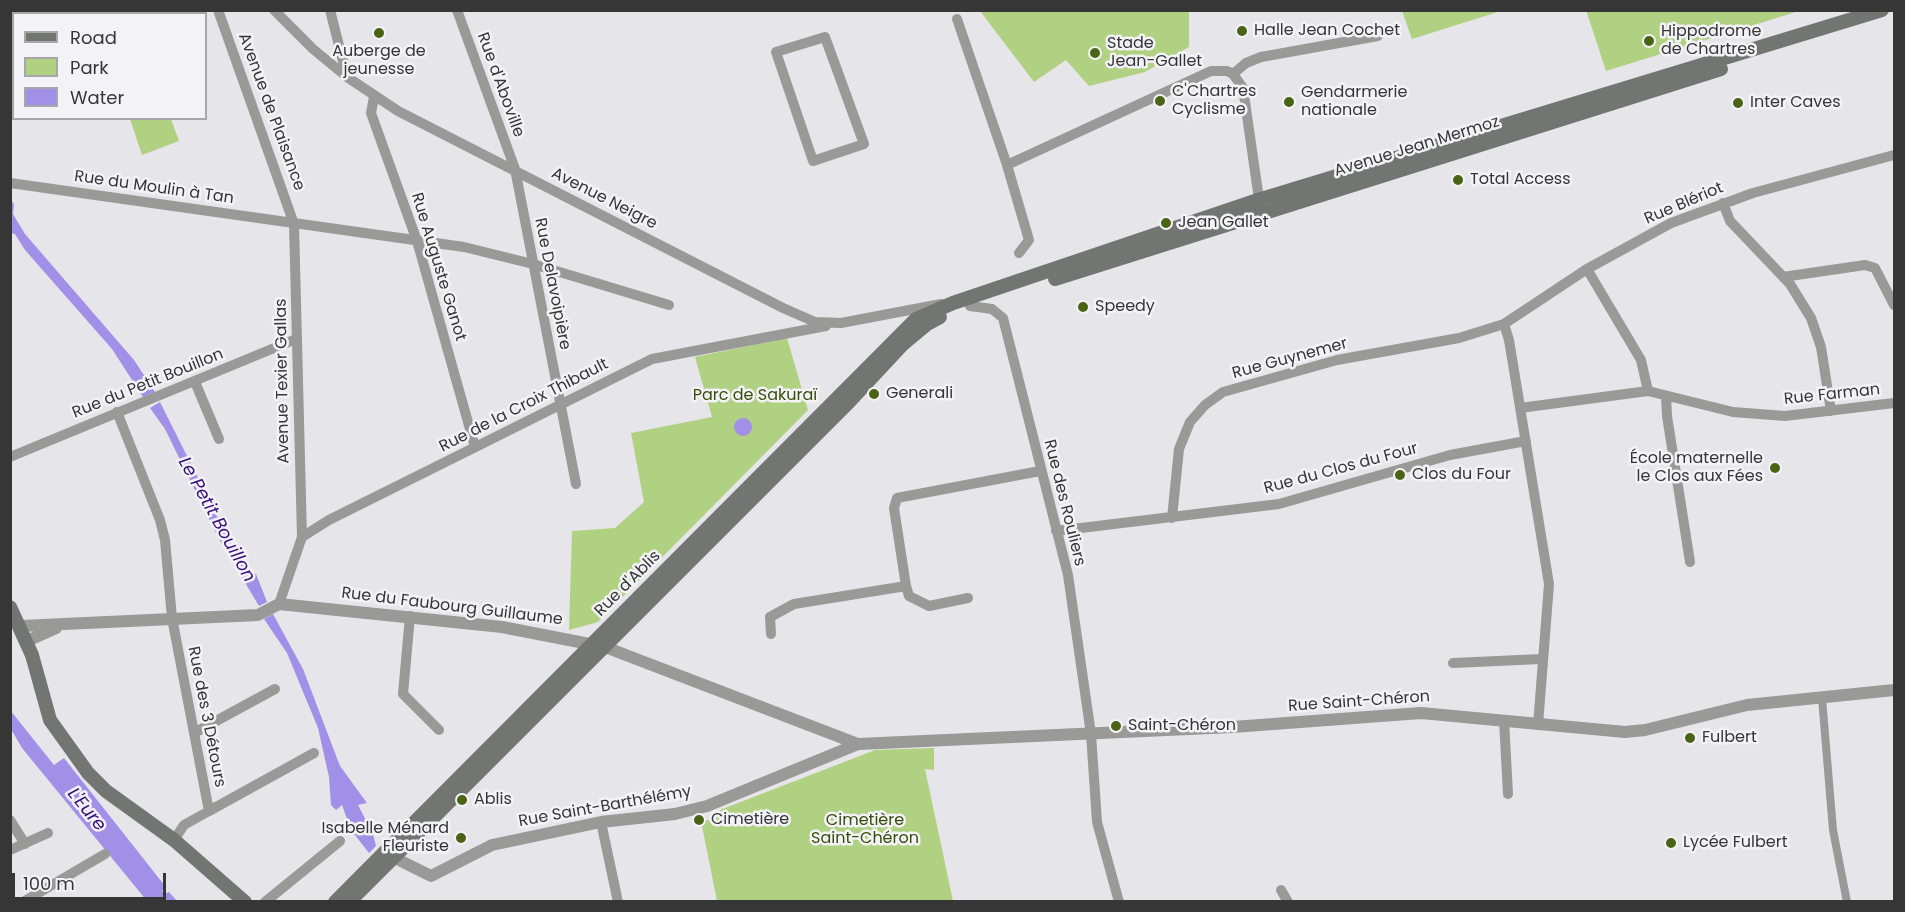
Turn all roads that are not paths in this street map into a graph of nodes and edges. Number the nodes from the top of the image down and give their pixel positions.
1 (218, 10) edge
2 (274, 10) edge
3 (330, 10) edge
4 (457, 10) edge
5 (1882, 10) edge
6 (1894, 15) edge
7 (957, 19) dead end
8 (1378, 36) dead end
9 (785, 49) joint
10 (1233, 74) junction
11 (347, 77) junction
12 (374, 97) junction
13 (1894, 155) edge
14 (1007, 165) junction
15 (515, 169) junction
16 (10, 183) edge
17 (1723, 203) junction
18 (1260, 206) junction
19 (294, 224) junction
20 (417, 241) junction
21 (1019, 253) dead end
22 (533, 264) junction
23 (1587, 269) junction
24 (1783, 277) junction
25 (669, 305) dead end
26 (1894, 305) edge
27 (970, 306) junction
28 (952, 308) junction
29 (901, 312) junction
30 (921, 321) junction
31 (841, 323) junction
32 (1504, 324) junction
33 (296, 339) junction
34 (195, 382) junction
35 (1648, 391) junction
36 (1666, 396) junction
37 (1894, 403) edge
38 (559, 405) junction
39 (1520, 408) junction
40 (1831, 411) junction
41 (117, 412) junction
42 (219, 439) dead end
43 (1526, 441) junction
44 (475, 447) junction
45 (10, 457) edge
46 (1040, 471) junction
47 (576, 484) dead end
48 (1172, 518) junction
49 (1056, 531) junction
50 (302, 537) junction
51 (1690, 562) dead end
52 (906, 586) junction
53 (969, 598) dead end
54 (10, 607) edge
55 (272, 609) junction
56 (410, 616) junction
57 (172, 618) junction
58 (63, 625) junction
59 (16, 627) edge
60 (771, 634) dead end
61 (27, 641) junction
62 (599, 645) junction
63 (1541, 659) junction
64 (1453, 663) dead end
65 (275, 689) dead end
66 (1894, 690) edge
67 (1822, 698) junction
68 (1504, 720) junction
69 (1538, 725) junction
70 (439, 730) dead end
71 (194, 733) junction
72 (1091, 734) junction
73 (858, 744) junction
74 (314, 753) dead end
75 (1508, 794) dead end
76 (210, 811) junction
77 (10, 820) edge
78 (601, 822) junction
79 (48, 833) dead end
80 (174, 840) junction
81 (340, 841) dead end
82 (25, 843) junction
83 (10, 850) edge
84 (105, 854) dead end
85 (194, 857) junction
86 (395, 858) junction
87 (1281, 890) dead end
88 (23, 902) edge
89 (245, 902) edge
90 (253, 902) edge
91 (265, 902) edge
92 (335, 902) edge
93 (350, 902) edge
94 (618, 902) edge
95 (1119, 902) edge
96 (1288, 902) edge
97 (1847, 902) edge

1 - 19 street, Avenue de Plaisance
2 - 11 street, Avenue Neigre
3 - 11 street
4 - 15 street, Rue d'Aboville
5 - 18 main road, Avenue Jean Mermoz
6 - 18 main road, Avenue Jean Mermoz
7 - 14 street
8 - 10 street
9 - 9 street
10 - 14 street
10 - 18 street
11 - 12 street, Avenue Neigre
12 - 15 street, Avenue Neigre
12 - 20 street, Rue Auguste Ganot
13 - 17 street, Rue Blériot
14 - 21 street
15 - 22 street, Rue Delavoipière
15 - 31 street, Avenue Neigre
16 - 19 street, Rue du Moulin à Tan
17 - 23 street, Rue Blériot
17 - 24 street
18 - 27 main road, Avenue Jean Mermoz
18 - 28 main road, Avenue Jean Mermoz
19 - 20 street, Rue du Moulin à Tan
19 - 33 street, Avenue Texier Gallas
20 - 22 street, Rue du Moulin à Tan
20 - 44 street, Rue Auguste Ganot
22 - 25 street, Rue du Moulin à Tan
22 - 38 street, Rue Delavoipière
23 - 32 street, Rue Blériot
23 - 35 street
24 - 26 street
24 - 40 street
27 - 28 main road, Avenue Jean Mermoz
27 - 46 street, Rue des Rouliers
28 - 29 street, Avenue Neigre
28 - 30 main road, Rue d'Ablis
29 - 30 street
29 - 31 street, Avenue Neigre
30 - 62 main road, Rue d'Ablis
30 - 62 main road, Rue d'Ablis
31 - 38 street, Rue de la Croix Thibault
32 - 39 street
32 - 48 street, Rue Guynemer
33 - 34 street, Rue du Petit Bouillon
33 - 50 street, Avenue Texier Gallas
34 - 41 street, Rue du Petit Bouillon
34 - 42 street
35 - 36 street, Rue Farman
35 - 39 street
36 - 40 street, Rue Farman
36 - 51 street
37 - 40 street, Rue Farman
38 - 44 street, Rue de la Croix Thibault
38 - 47 street, Rue Delavoipière
39 - 43 street
41 - 45 street, Rue du Petit Bouillon
41 - 57 street, Rue des 3 Détours
43 - 48 street, Rue du Clos du Four
43 - 63 street
44 - 50 street, Rue de la Croix Thibault
46 - 49 street, Rue des Rouliers
46 - 52 street
48 - 49 street, Rue du Clos du Four
49 - 72 street, Rue des Rouliers
50 - 55 street
52 - 53 street
52 - 60 street
54 - 59 main road
55 - 56 street, Rue du Faubourg Guillaume
55 - 57 street, Rue du Faubourg Guillaume
56 - 62 street, Rue du Faubourg Guillaume
56 - 70 street
57 - 58 street, Rue du Faubourg Guillaume
57 - 71 street, Rue des 3 Détours
58 - 59 street, Rue du Faubourg Guillaume
58 - 61 street, Rue du Faubourg Guillaume
59 - 61 main road
61 - 80 main road
62 - 73 street, Rue du Faubourg Guillaume
62 - 86 main road, Rue d'Ablis
62 - 92 main road, Rue d'Ablis
63 - 64 street
63 - 69 street
65 - 71 street
66 - 67 street, Rue Saint-Chéron
67 - 69 street, Rue Saint-Chéron
67 - 97 street
68 - 69 street, Rue Saint-Chéron
68 - 72 street, Rue Saint-Chéron
68 - 75 street
71 - 76 street, Rue des 3 Détours
72 - 73 street, Rue Saint-Chéron
72 - 95 street, Rue des Rouliers
73 - 78 street, Rue Saint-Barthélémy
74 - 76 street
76 - 80 street, Rue des 3 Détours
77 - 82 street
78 - 86 street, Rue Saint-Barthélémy
78 - 94 street
79 - 82 street
80 - 85 main road
81 - 91 street
82 - 83 street
84 - 88 street
85 - 89 main road
85 - 90 main road
86 - 93 main road, Rue d'Ablis
87 - 96 street

